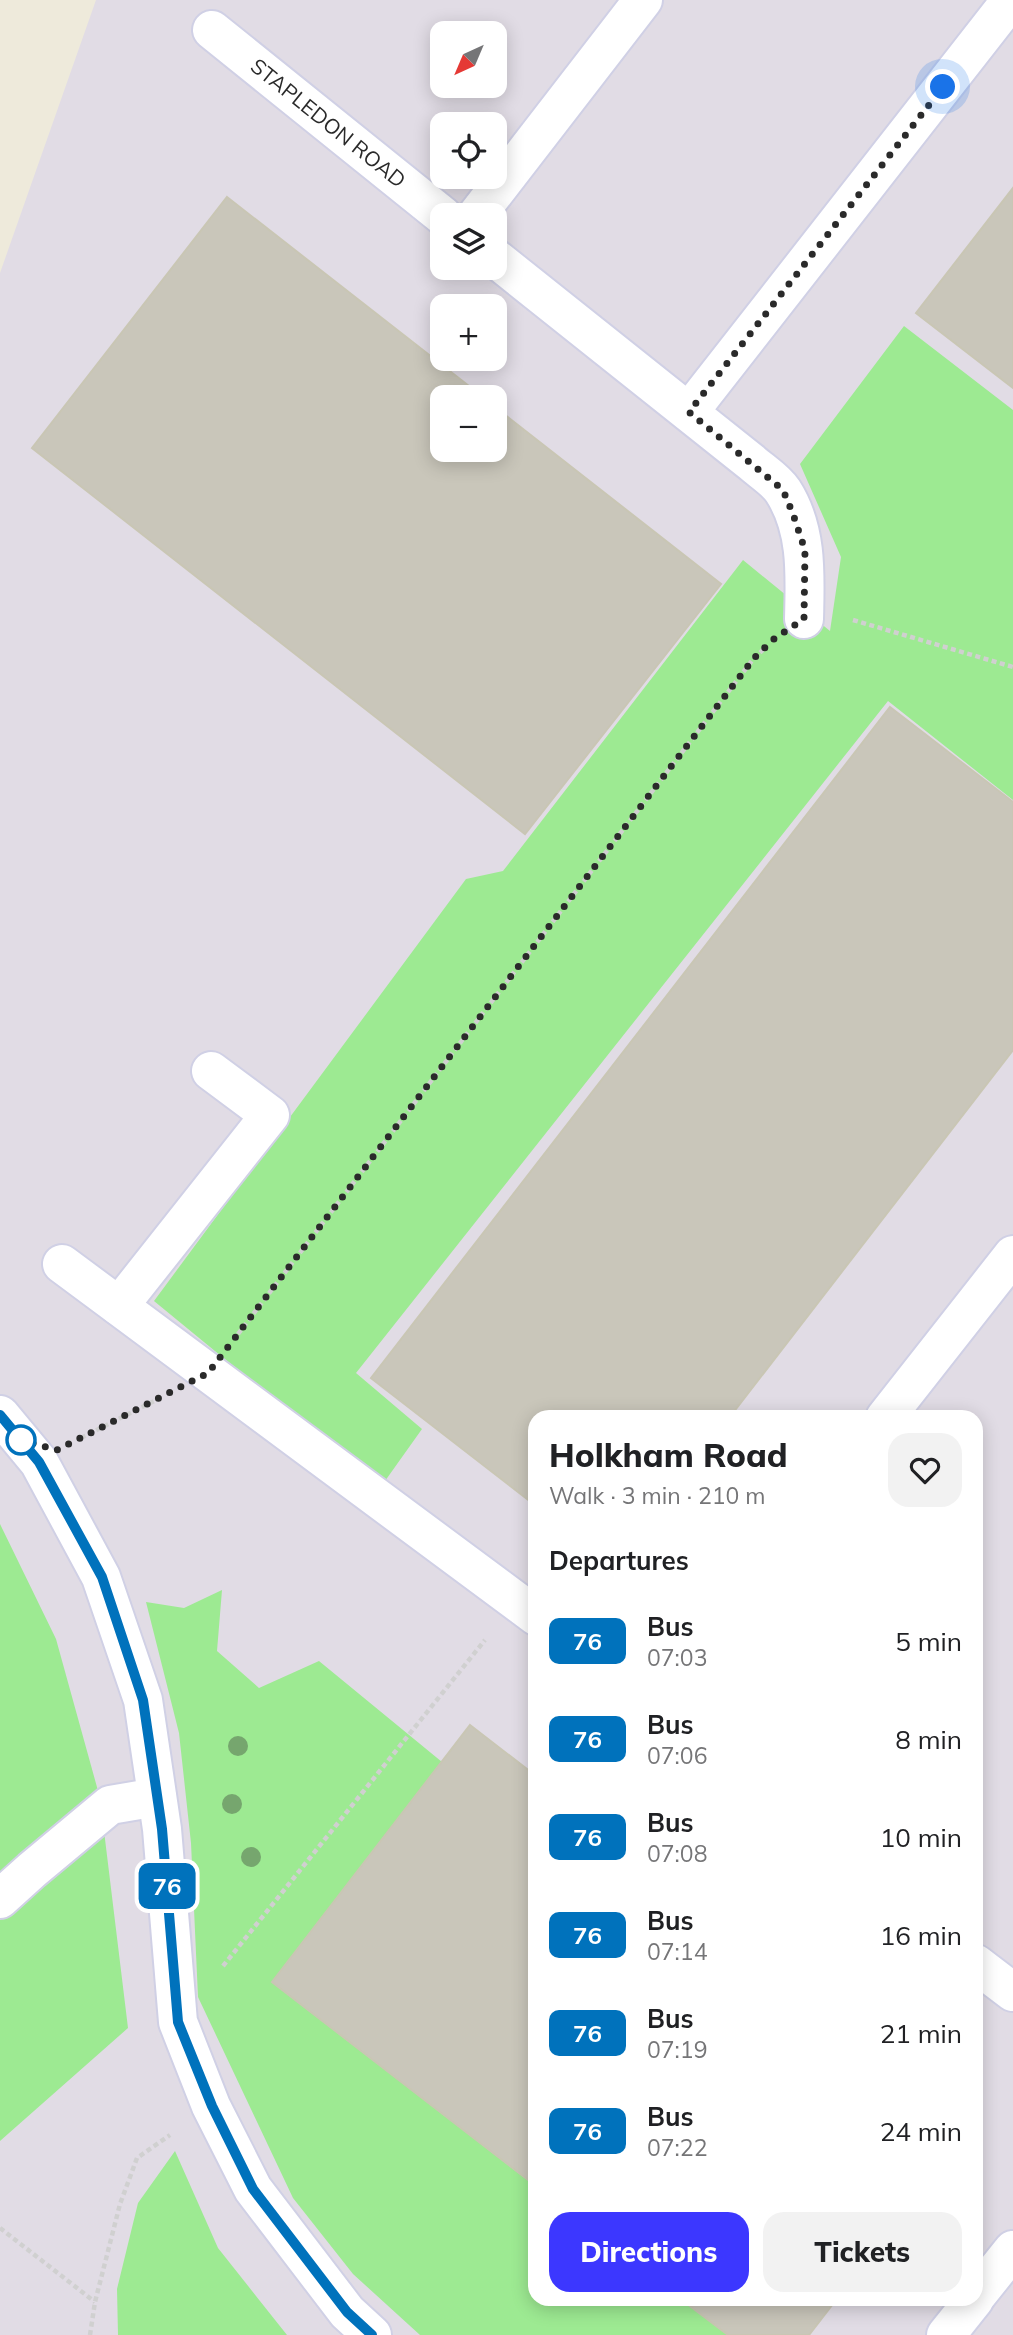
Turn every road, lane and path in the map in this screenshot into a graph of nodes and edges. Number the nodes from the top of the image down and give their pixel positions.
1 (643, 0) edge
2 (1011, 0) edge
3 (212, 30) dead end
4 (486, 203) edge
5 (430, 206) edge
6 (507, 268) edge
7 (689, 412) junction
8 (804, 619) junction
9 (1013, 667) edge
10 (211, 1071) dead end
11 (1013, 1255) edge
12 (62, 1264) dead end
13 (119, 1306) junction
14 (208, 1373) junction
15 (891, 1410) edge
16 (0, 1415) edge
17 (39, 1462) junction
18 (526, 1609) edge
19 (158, 1797) junction
20 (0, 1899) edge
21 (983, 1969) edge
22 (1013, 1992) edge
23 (178, 2022) junction
24 (212, 2106) junction
25 (0, 2228) edge
26 (1013, 2250) edge
27 (983, 2288) edge
28 (95, 2302) junction
29 (969, 2306) edge
30 (90, 2335) edge
31 (372, 2335) edge
32 (946, 2335) edge

1 - 4 street
2 - 7 street
3 - 5 street, STAPLEDON ROAD
6 - 7 street
7 - 8 street
8 - 9 path
8 - 14 path
10 - 13 street
11 - 15 street
12 - 13 street
13 - 14 street
14 - 17 path
14 - 18 street
16 - 17 street
17 - 19 street
18 - 23 path
19 - 20 street
19 - 23 street
21 - 22 street
23 - 24 street
24 - 28 path
24 - 31 street
25 - 28 path
26 - 27 street
28 - 30 path
29 - 32 street

